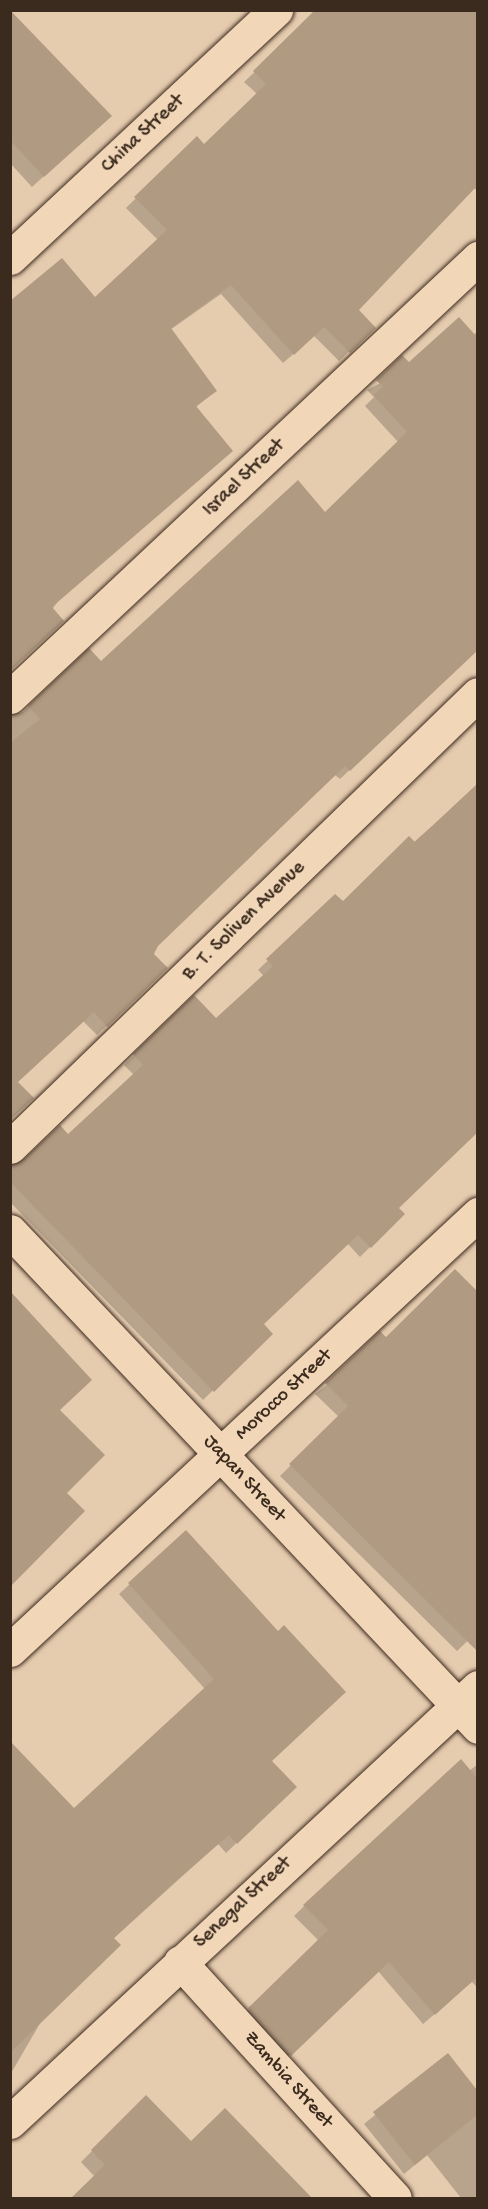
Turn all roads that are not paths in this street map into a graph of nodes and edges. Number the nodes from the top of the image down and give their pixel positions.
1 (276, 10) edge
2 (10, 258) edge
3 (477, 258) edge
4 (477, 694) edge
5 (10, 697) edge
6 (10, 1147) edge
7 (477, 1214) edge
8 (10, 1231) edge
9 (221, 1454) junction
10 (10, 1650) edge
11 (471, 1706) edge
12 (180, 1962) junction
13 (10, 2122) edge
14 (395, 2199) edge

1 - 2 street, China Street
3 - 5 street, Israel Street
4 - 6 street, B. T. Soliven Avenue
7 - 9 street, Morocco Street
8 - 9 street, Japan Street
9 - 10 street, Morocco Street
9 - 11 street, Japan Street
11 - 12 street, Senegal Street
12 - 13 street, Senegal Street
12 - 14 street, Zambia Street

